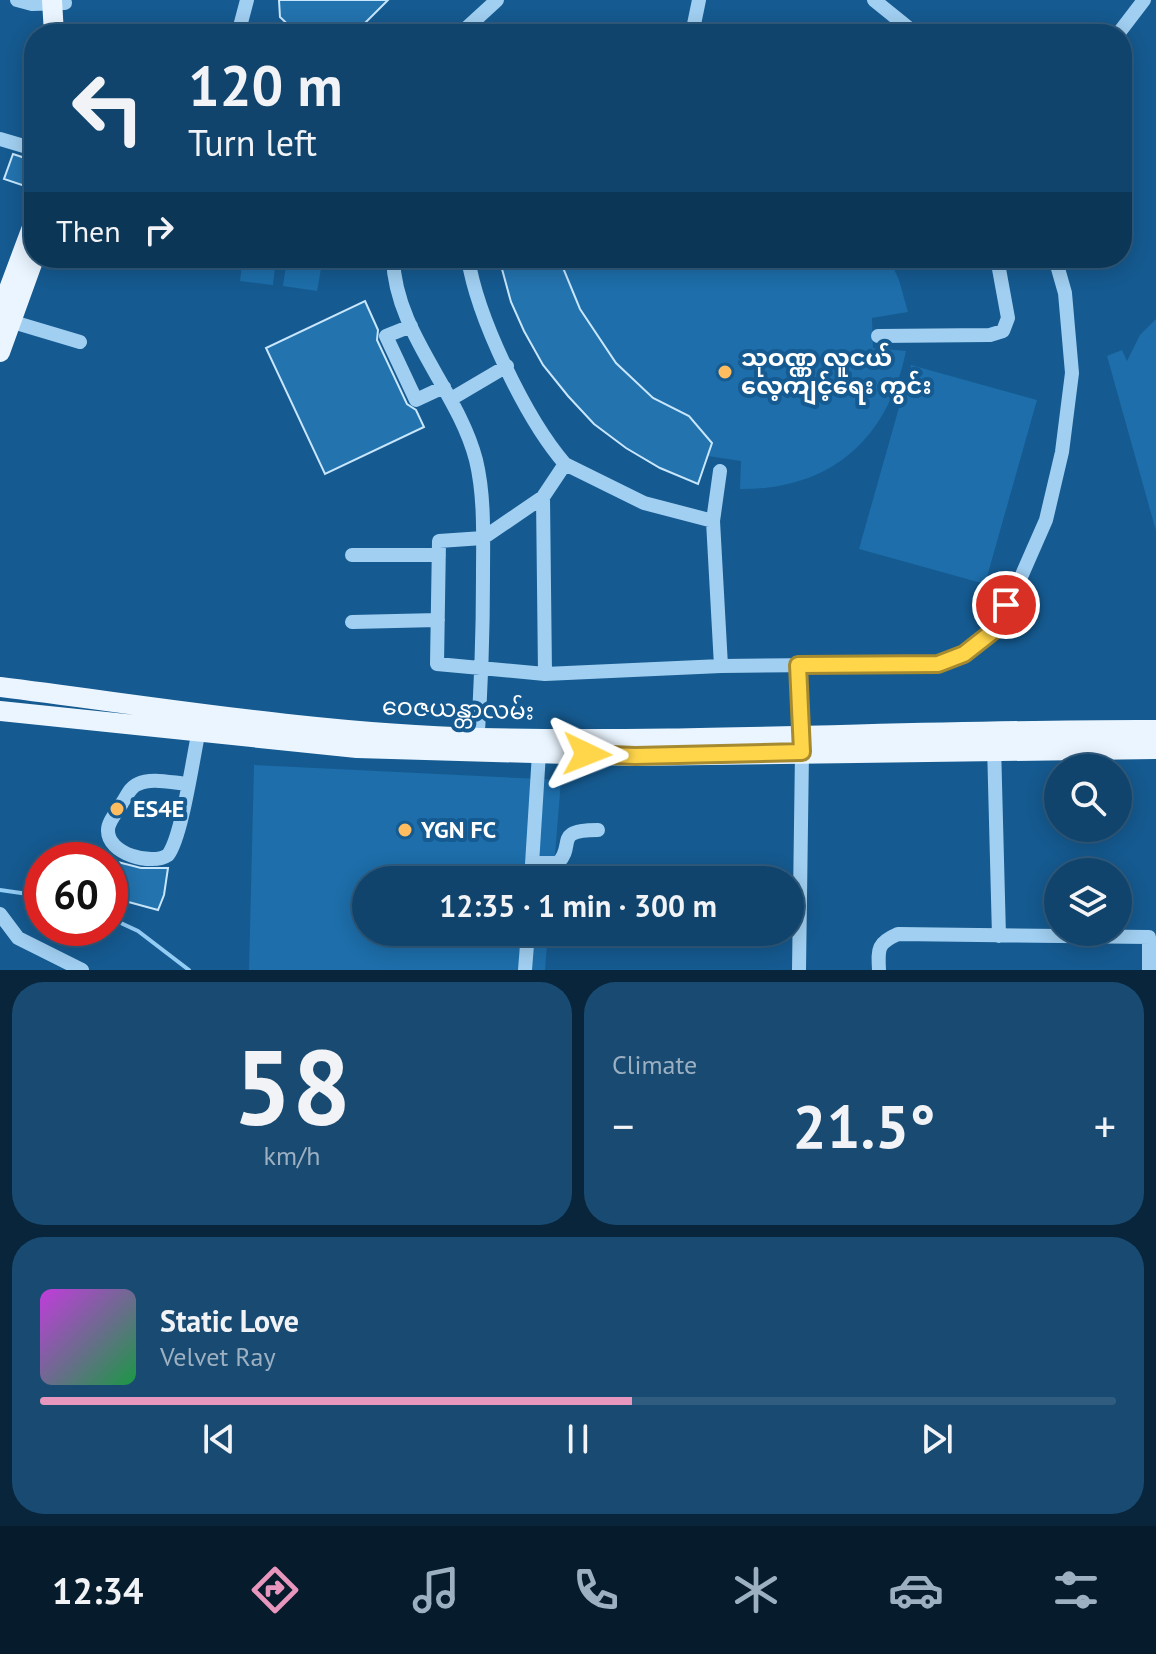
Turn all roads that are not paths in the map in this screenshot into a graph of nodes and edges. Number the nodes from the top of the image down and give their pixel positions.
1 (17, 0) edge
2 (247, 0) edge
3 (497, 0) edge
4 (699, 0) edge
5 (874, 0) edge
6 (1144, 0) edge
7 (58, 2) edge
8 (55, 24) edge
9 (64, 24) edge
10 (241, 24) edge
11 (471, 24) edge
12 (694, 24) edge
13 (904, 24) edge
14 (1126, 24) edge
15 (0, 139) edge
16 (24, 146) edge
17 (24, 241) edge
18 (29, 268) edge
19 (395, 268) edge
20 (470, 268) edge
21 (999, 268) edge
22 (1058, 268) edge
23 (6, 275) edge
24 (4, 317) edge
25 (411, 326) junction
26 (878, 336) dead end
27 (80, 342) dead end
28 (0, 352) edge
29 (507, 366) junction
30 (448, 393) junction
31 (565, 464) junction
32 (720, 471) dead end
33 (543, 497) junction
34 (713, 521) junction
35 (483, 538) junction
36 (352, 555) dead end
37 (439, 555) junction
38 (438, 620) junction
39 (352, 622) dead end
40 (798, 665) junction
41 (721, 666) junction
42 (482, 668) junction
43 (545, 674) junction
44 (0, 687) edge
45 (0, 711) edge
46 (199, 730) junction
47 (1156, 730) edge
48 (1039, 741) junction
49 (995, 742) junction
50 (478, 744) junction
51 (802, 745) junction
52 (1156, 749) edge
53 (539, 753) junction
54 (188, 784) junction
55 (598, 830) dead end
56 (532, 863) junction
57 (532, 866) edge
58 (0, 914) edge
59 (999, 936) junction
60 (1152, 937) edge
61 (527, 946) edge
62 (82, 970) edge
63 (525, 970) edge
64 (799, 970) edge
65 (879, 970) edge
66 (1149, 970) edge

1 - 7 street
2 - 10 street
3 - 11 street
4 - 12 street
5 - 13 street
6 - 14 street
7 - 8 main road
7 - 9 main road
15 - 16 street
17 - 23 main road
18 - 24 main road
19 - 25 street
20 - 29 street
21 - 26 street
22 - 40 street
23 - 24 main road
24 - 27 street
24 - 28 main road
25 - 30 street
25 - 30 street
29 - 30 street
29 - 31 street
30 - 35 street
31 - 33 street
31 - 34 street
32 - 34 street
33 - 35 street
33 - 43 street
34 - 41 street
35 - 37 street
35 - 42 street
36 - 37 street
37 - 38 street
38 - 39 street
38 - 42 street
40 - 41 street
40 - 51 street
41 - 43 street
42 - 43 street
42 - 50 street
44 - 50 main road, ဝေဇယန္တာလမ်း
45 - 46 main road, ဝေဇယန္တာလမ်း
46 - 50 main road, ဝေဇယန္တာလမ်း
46 - 54 street
47 - 48 main road, ဝေဇယန္တာလမ်း
48 - 49 main road, ဝေဇယန္တာလမ်း
48 - 52 main road, ဝေဇယန္တာလမ်း
49 - 51 main road, ဝေဇယန္တာလမ်း
49 - 59 street
50 - 51 main road, ဝေဇယန္တာလမ်း
50 - 53 main road, ဝေဇယန္တာလမ်း
51 - 53 main road, ဝေဇယန္တာလမ်း
51 - 64 street
53 - 56 street
54 - 54 street
55 - 56 street
56 - 57 street
58 - 62 street
59 - 60 street
59 - 65 street
60 - 66 street
61 - 63 street

